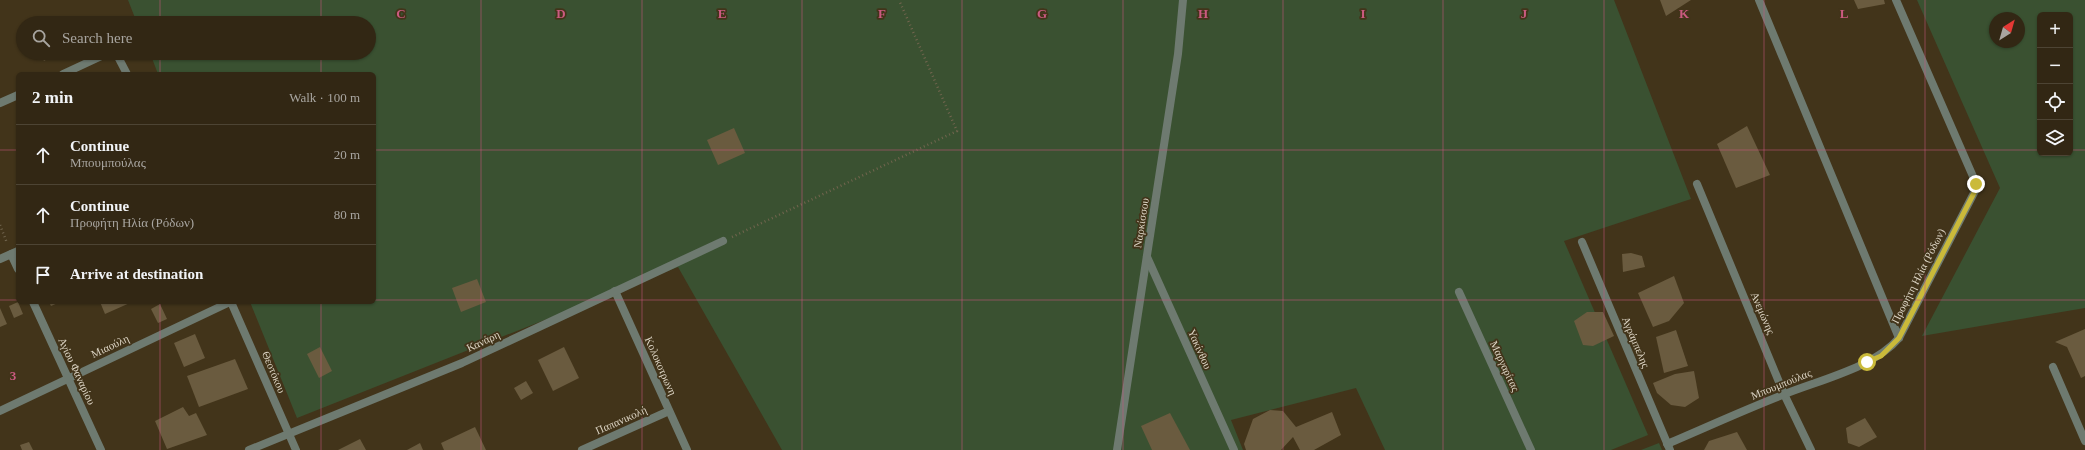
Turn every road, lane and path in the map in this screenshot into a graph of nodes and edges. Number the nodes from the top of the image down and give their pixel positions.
1 (899, 0) edge
2 (1183, 0) edge
3 (1759, 0) edge
4 (1896, 0) edge
5 (93, 60) edge
6 (120, 60) edge
7 (67, 72) edge
8 (126, 72) edge
9 (16, 96) edge
10 (0, 103) edge
11 (1697, 184) dead end
12 (0, 225) edge
13 (723, 241) joint
14 (1582, 242) dead end
15 (14, 253) edge
16 (1146, 256) junction
17 (0, 260) edge
18 (615, 291) junction
19 (1459, 292) dead end
20 (34, 304) edge
21 (227, 304) edge
22 (232, 304) edge
23 (1899, 338) junction
24 (2053, 367) dead end
25 (68, 379) junction
26 (1784, 394) junction
27 (0, 411) edge
28 (669, 411) junction
29 (288, 433) junction
30 (2085, 441) edge
31 (1669, 447) edge
32 (101, 450) edge
33 (249, 450) edge
34 (296, 450) edge
35 (582, 450) edge
36 (686, 450) edge
37 (1117, 450) edge
38 (1234, 450) edge
39 (1531, 450) edge
40 (1811, 450) edge

1 - 13 path
2 - 16 street, Ναρκίσσου
3 - 23 street, Προφήτη Ηλία (Ρόδων)
4 - 23 street, Προφήτη Ηλία (Ρόδων)
5 - 7 street
6 - 8 street
9 - 10 street
11 - 26 street, Ανεμώνης
12 - 15 path
13 - 18 street, Κανάρη
14 - 31 street, Αγράμπελης
15 - 17 street
16 - 37 street, Ναρκίσσου
16 - 38 street, Υακίνθου
18 - 28 street, Κολοκοτρωνη
18 - 29 street, Κανάρη
19 - 39 street, Μαργαρίτας
20 - 25 street, Αγίου Φαναρίου
21 - 25 street, Μιαούλη
22 - 29 street, Θεοτόκου
23 - 26 street, Μπουμπούλας
24 - 30 street
25 - 27 street, Μιαούλη
25 - 32 street, Αγίου Φαναρίου
26 - 31 street, Μπουμπούλας
26 - 40 street, Ανεμώνης
28 - 35 street, Παπανικολή
28 - 36 street, Κολοκοτρωνη
29 - 33 street, Κανάρη
29 - 34 street, Θεοτόκου

